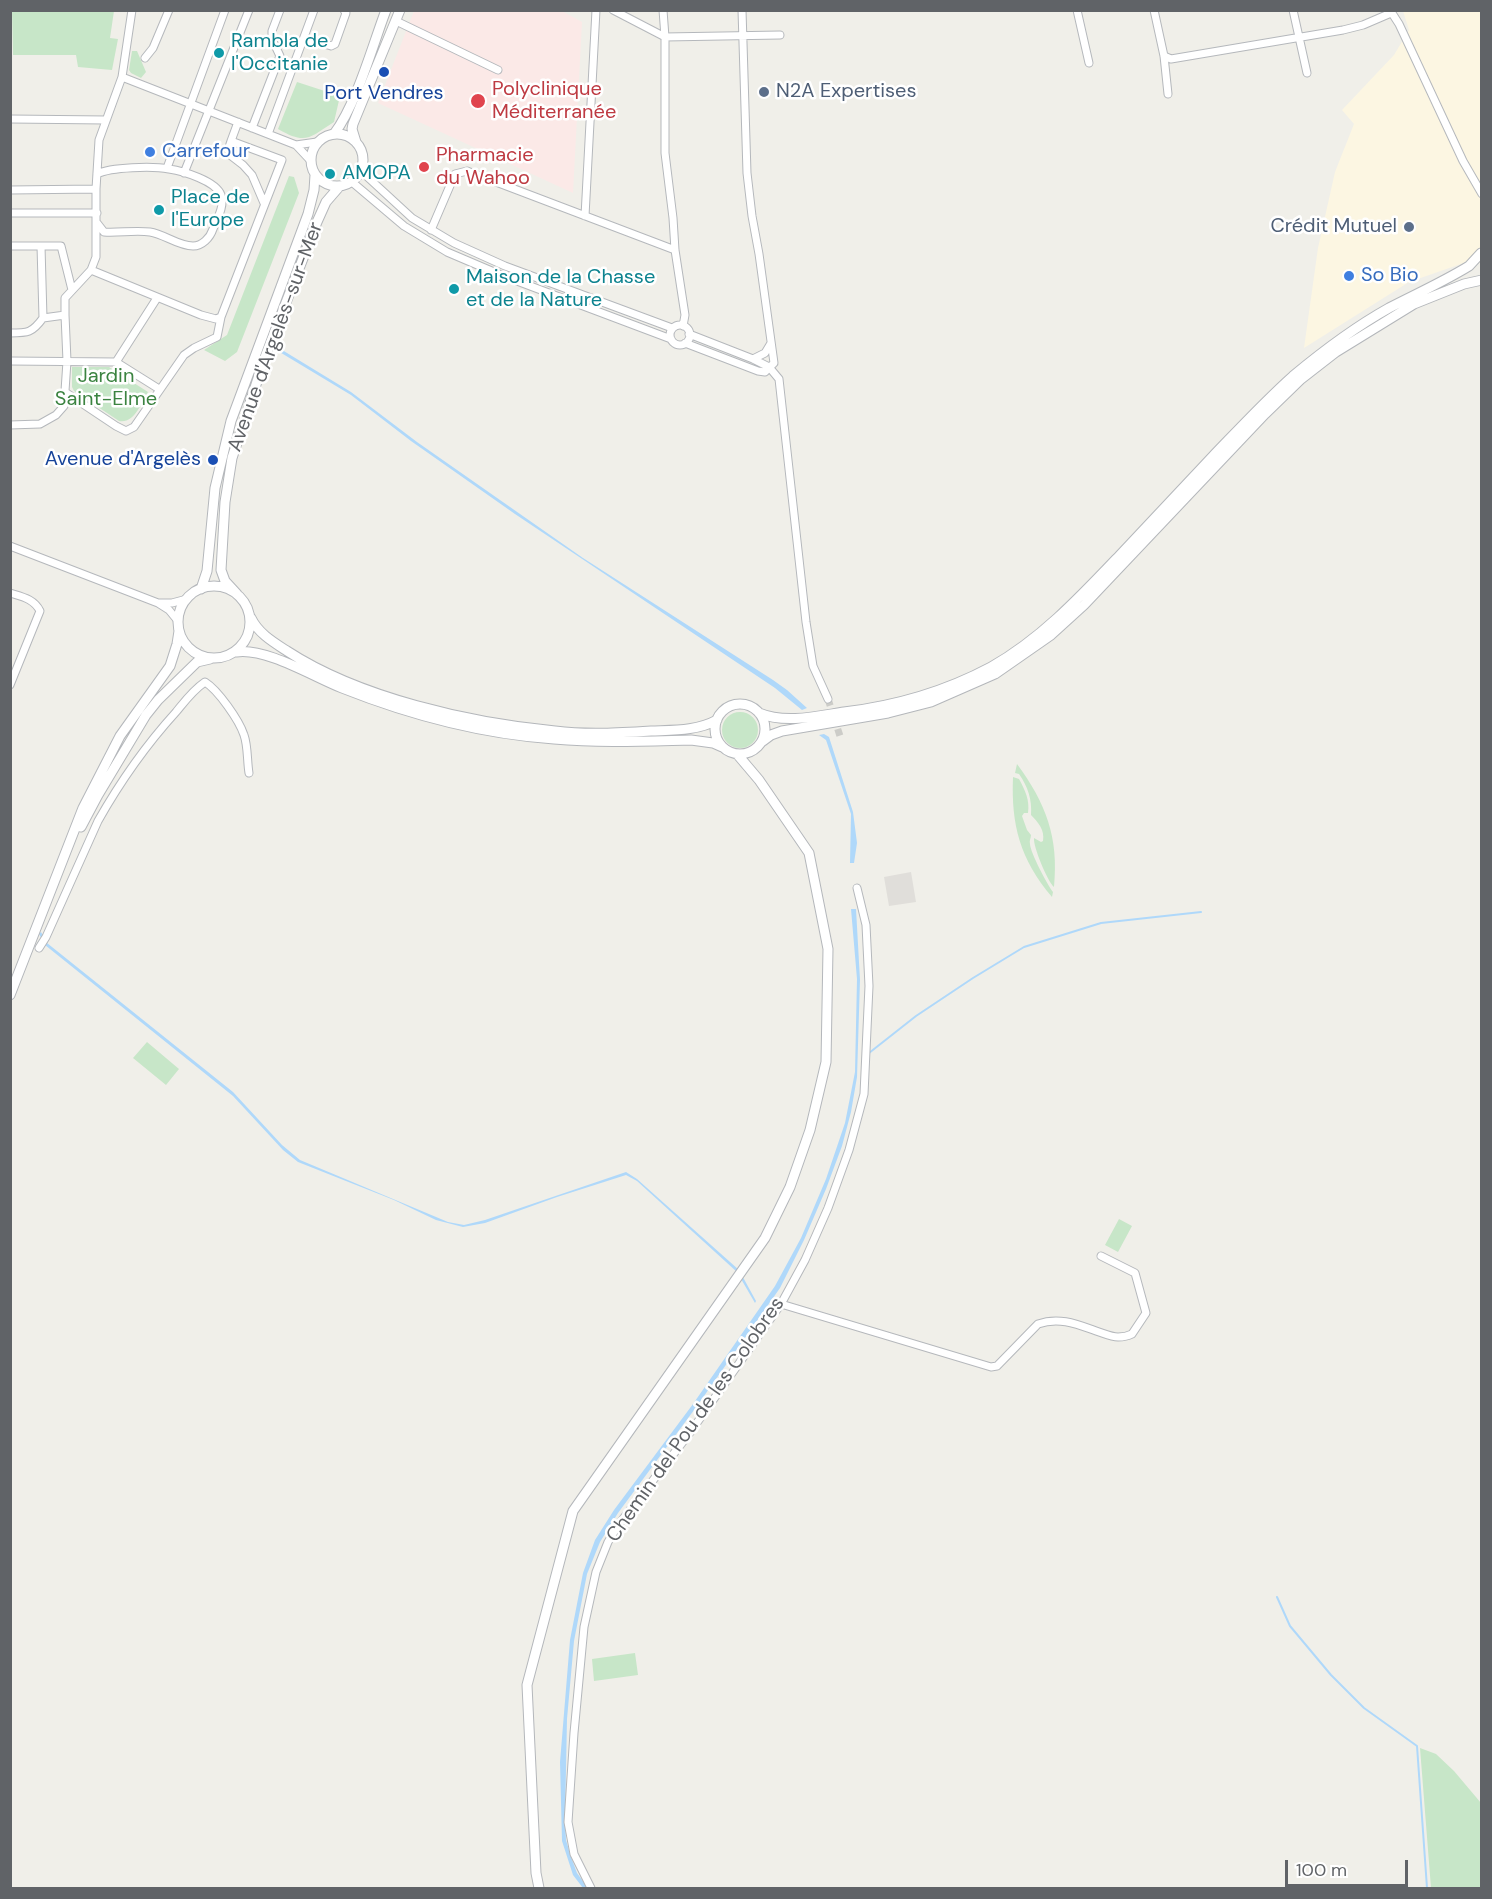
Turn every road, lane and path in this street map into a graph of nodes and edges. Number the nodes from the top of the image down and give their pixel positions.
1 (132, 10) edge
2 (169, 10) edge
3 (225, 10) edge
4 (249, 10) edge
5 (280, 10) edge
6 (314, 10) edge
7 (344, 10) edge
8 (386, 10) edge
9 (400, 10) edge
10 (596, 10) edge
11 (613, 10) edge
12 (663, 10) edge
13 (742, 10) edge
14 (1077, 10) edge
15 (1154, 10) edge
16 (1293, 10) edge
17 (1393, 11) edge
18 (396, 21) junction
19 (780, 35) dead end
20 (664, 37) junction
21 (743, 37) junction
22 (304, 38) junction
23 (1300, 38) junction
24 (1164, 56) junction
25 (145, 58) dead end
26 (1089, 63) dead end
27 (498, 69) dead end
28 (1307, 73) dead end
29 (122, 77) junction
30 (1168, 94) dead end
31 (191, 104) junction
32 (209, 111) junction
33 (10, 119) edge
34 (106, 120) junction
35 (238, 122) junction
36 (252, 128) junction
37 (268, 134) junction
38 (334, 134) junction
39 (231, 141) junction
40 (317, 142) junction
41 (356, 142) junction
42 (296, 145) junction
43 (310, 160) junction
44 (167, 168) junction
45 (361, 171) junction
46 (184, 173) junction
47 (97, 174) junction
48 (315, 175) junction
49 (352, 182) junction
50 (339, 187) junction
51 (96, 189) junction
52 (10, 190) edge
53 (1480, 192) edge
54 (1482, 202) edge
55 (265, 203) junction
56 (10, 213) edge
57 (97, 213) junction
58 (585, 216) junction
59 (97, 223) junction
60 (431, 230) junction
61 (10, 246) edge
62 (41, 246) junction
63 (675, 250) junction
64 (1481, 255) edge
65 (91, 270) junction
66 (1482, 280) edge
67 (72, 290) junction
68 (157, 298) junction
69 (64, 315) junction
70 (221, 317) junction
71 (43, 318) junction
72 (683, 326) junction
73 (672, 328) junction
74 (10, 333) edge
75 (689, 334) junction
76 (671, 339) junction
77 (685, 343) junction
78 (771, 343) junction
79 (765, 353) junction
80 (753, 359) junction
81 (67, 360) junction
82 (10, 361) edge
83 (117, 362) junction
84 (769, 367) junction
85 (159, 389) junction
86 (65, 392) junction
87 (10, 425) edge
88 (10, 546) edge
89 (201, 589) junction
90 (10, 592) edge
91 (237, 594) junction
92 (186, 599) junction
93 (158, 603) junction
94 (250, 618) junction
95 (178, 626) junction
96 (236, 652) junction
97 (210, 659) junction
98 (10, 685) edge
99 (828, 699) tunnel mouth
100 (759, 713) junction
101 (717, 720) junction
102 (763, 741) junction
103 (722, 747) junction
104 (756, 749) junction
105 (737, 754) junction
106 (249, 773) dead end
107 (759, 780) junction
108 (62, 861) junction
109 (857, 888) dead end
110 (39, 948) dead end
111 (10, 995) edge
112 (1101, 1256) dead end
113 (781, 1304) junction
114 (539, 1888) edge
115 (591, 1888) edge

1 - 29 street
2 - 25 street
3 - 31 street
4 - 32 street
5 - 36 street
6 - 22 street
7 - 22 street
8 - 38 main road
9 - 18 main road
10 - 58 street
11 - 20 street
12 - 20 street
13 - 21 street
14 - 26 street
15 - 24 street
16 - 23 street
17 - 23 street
17 - 53 street
18 - 27 street
18 - 41 main road
19 - 21 street
20 - 21 street
20 - 63 street
21 - 78 street
22 - 37 street
23 - 24 street
23 - 28 street
24 - 30 street
29 - 31 street
29 - 34 street
31 - 32 street
31 - 44 street
32 - 35 street
32 - 46 street
33 - 34 street
34 - 47 street
35 - 36 street
35 - 39 street
36 - 37 street
37 - 42 street
38 - 40 main road
38 - 41 main road
39 - 55 street
39 - 55 street
40 - 42 street
40 - 43 main road
41 - 45 main road
42 - 43 street
43 - 48 main road
44 - 46 street
44 - 47 street
45 - 49 main road
45 - 60 street
46 - 59 street
47 - 51 street
48 - 50 main road
48 - 89 main road, Avenue d'Argelès-sur-Mer
49 - 50 main road
49 - 76 street
50 - 91 main road, Avenue d'Argelès-sur-Mer
51 - 52 street
51 - 57 street
53 - 54 street
55 - 70 street
56 - 57 street
57 - 59 street
58 - 60 street
58 - 63 street
59 - 65 street
60 - 73 street
61 - 62 street
62 - 67 street
62 - 71 street
63 - 72 street
64 - 100 main road
65 - 67 street
65 - 68 street
66 - 102 main road
67 - 69 street
68 - 70 street
68 - 83 street
69 - 71 street
69 - 81 street
70 - 85 street
71 - 74 street
72 - 73 street
72 - 75 street
73 - 76 street
75 - 77 street
75 - 80 street
76 - 77 street
77 - 84 street
78 - 79 street
78 - 84 street
79 - 80 street
79 - 84 street
80 - 84 street
81 - 82 street
81 - 83 street
81 - 86 street
83 - 85 street
84 - 99 street
85 - 86 street
86 - 87 street
88 - 93 street
89 - 91 main road
89 - 92 main road
90 - 98 street
91 - 94 main road
92 - 93 street
92 - 95 main road
93 - 95 street
94 - 96 main road
94 - 101 main road
95 - 97 main road
95 - 108 main road
96 - 97 main road
96 - 103 main road
97 - 108 main road
100 - 101 main road
100 - 102 main road
101 - 103 main road
102 - 104 main road
103 - 105 main road
104 - 105 main road
104 - 107 main road
105 - 107 main road
106 - 110 street
107 - 114 main road
108 - 111 main road
109 - 113 street, Chemin del Pou de les Colobres
112 - 113 street
113 - 115 street, Chemin del Pou de les Colobres

